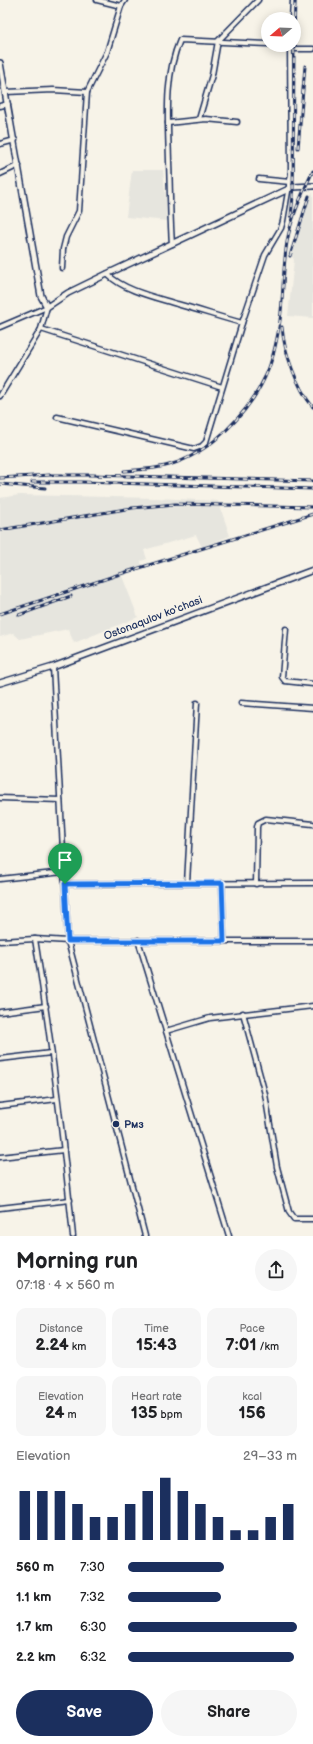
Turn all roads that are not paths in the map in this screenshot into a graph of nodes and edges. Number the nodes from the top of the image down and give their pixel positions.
1 (96, 0) edge
2 (125, 0) edge
3 (258, 0) edge
4 (293, 0) edge
5 (121, 6) junction
6 (292, 12) edge
7 (218, 42) junction
8 (261, 44) edge
9 (301, 47) edge
10 (313, 49) edge
11 (290, 52) edge
12 (0, 63) edge
13 (1, 71) edge
14 (6, 92) junction
15 (86, 92) junction
16 (8, 104) junction
17 (0, 106) edge
18 (199, 119) junction
19 (237, 122) dead end
20 (168, 123) junction
21 (14, 140) junction
22 (0, 144) edge
23 (19, 165) junction
24 (0, 174) edge
25 (259, 179) dead end
26 (290, 182) junction
27 (313, 186) edge
28 (290, 188) junction
29 (172, 244) junction
30 (62, 268) dead end
31 (107, 274) junction
32 (47, 307) junction
33 (242, 323) junction
34 (0, 327) edge
35 (41, 329) junction
36 (222, 387) junction
37 (0, 396) edge
38 (57, 417) dead end
39 (313, 570) edge
40 (286, 630) dead end
41 (53, 667) junction
42 (0, 683) edge
43 (313, 684) edge
44 (197, 703) dead end
45 (241, 703) dead end
46 (313, 708) edge
47 (0, 798) edge
48 (60, 800) junction
49 (313, 824) edge
50 (64, 872) junction
51 (0, 879) edge
52 (187, 883) junction
53 (222, 883) junction
54 (65, 884) junction
55 (256, 884) junction
56 (313, 884) edge
57 (35, 939) junction
58 (138, 940) junction
59 (0, 941) edge
60 (68, 941) junction
61 (224, 941) junction
62 (313, 941) edge
63 (46, 1006) junction
64 (313, 1006) edge
65 (0, 1012) edge
66 (244, 1013) junction
67 (166, 1031) junction
68 (51, 1053) junction
69 (0, 1059) edge
70 (57, 1099) junction
71 (0, 1106) edge
72 (64, 1150) junction
73 (0, 1157) edge
74 (70, 1200) junction
75 (0, 1208) edge
76 (313, 1219) edge
77 (73, 1236) edge
78 (145, 1236) edge
79 (229, 1236) edge

1 - 5 street
2 - 5 street
3 - 7 street
4 - 6 street
5 - 15 street
7 - 8 street
7 - 18 street
7 - 20 street
9 - 10 street
11 - 26 street
12 - 13 street
13 - 14 street
14 - 15 street
14 - 16 street
15 - 30 street
16 - 17 street
16 - 21 street
18 - 19 street
18 - 20 street
20 - 29 street
21 - 22 street
21 - 23 street
23 - 24 street
23 - 32 street
25 - 26 street
26 - 28 street
27 - 28 street
28 - 29 street
28 - 33 street
29 - 31 street
31 - 32 street
31 - 33 street
32 - 34 street
32 - 35 street
33 - 36 street
35 - 36 street
35 - 37 street
36 - 38 street
39 - 41 street, Ostonaqulov ko'chasi
40 - 43 street
41 - 42 street, Ostonaqulov ko'chasi
41 - 48 street
44 - 52 street
45 - 46 street
47 - 48 street
48 - 50 street
49 - 55 street
50 - 51 street
50 - 54 street
52 - 53 street
52 - 54 street
53 - 55 street
53 - 61 street
54 - 60 street
55 - 56 street
57 - 59 street
57 - 60 street
57 - 63 street
58 - 60 street
58 - 61 street
58 - 67 street
60 - 78 street
61 - 62 street
63 - 65 street
63 - 68 street
64 - 66 street
66 - 67 street
66 - 76 street
67 - 79 street
68 - 69 street
68 - 70 street
70 - 71 street
70 - 72 street
72 - 73 street
72 - 74 street
74 - 75 street
74 - 77 street

